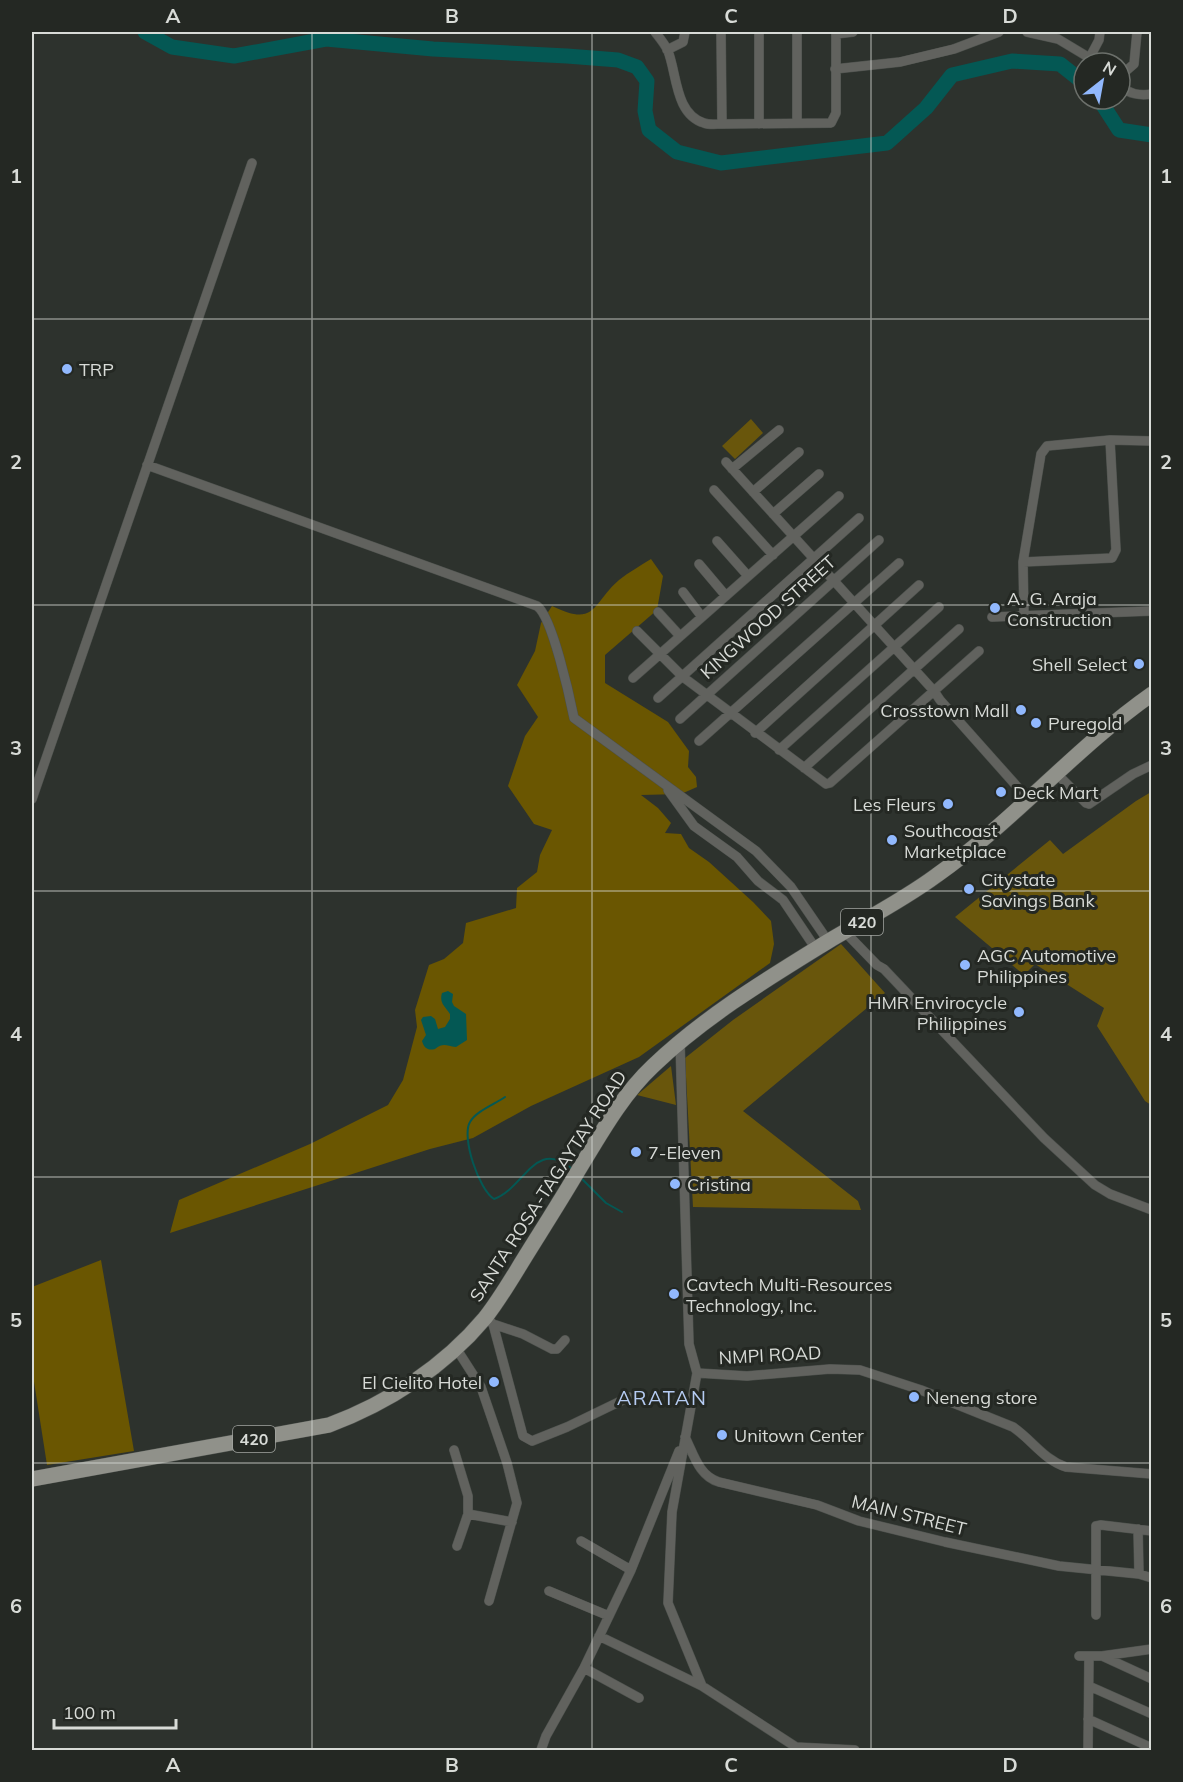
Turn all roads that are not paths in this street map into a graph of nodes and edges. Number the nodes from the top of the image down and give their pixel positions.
1 (655, 32) edge
2 (685, 32) edge
3 (722, 32) edge
4 (759, 32) edge
5 (797, 32) edge
6 (853, 32) edge
7 (999, 32) edge
8 (1027, 32) edge
9 (1100, 32) edge
10 (1137, 32) edge
11 (836, 33) edge
12 (1060, 35) edge
13 (668, 50) junction
14 (1082, 51) edge
15 (1093, 51) edge
16 (1132, 67) edge
17 (835, 69) junction
18 (1132, 94) edge
19 (1152, 94) edge
20 (797, 122) junction
21 (722, 124) junction
22 (759, 124) junction
23 (252, 163) dead end
24 (778, 430) dead end
25 (1110, 440) junction
26 (1152, 441) edge
27 (799, 452) dead end
28 (147, 465) junction
29 (819, 474) dead end
30 (714, 490) dead end
31 (753, 492) junction
32 (839, 496) dead end
33 (774, 514) junction
34 (859, 518) dead end
35 (793, 536) junction
36 (879, 540) dead end
37 (717, 541) dead end
38 (773, 555) junction
39 (814, 558) junction
40 (1023, 562) junction
41 (899, 563) dead end
42 (699, 564) dead end
43 (748, 576) junction
44 (834, 580) junction
45 (919, 585) dead end
46 (683, 592) dead end
47 (726, 596) junction
48 (854, 603) junction
49 (939, 607) dead end
50 (1152, 611) edge
51 (658, 612) dead end
52 (1024, 615) junction
53 (702, 617) junction
54 (992, 617) dead end
55 (874, 625) junction
56 (959, 629) dead end
57 (637, 631) dead end
58 (680, 636) junction
59 (894, 647) junction
60 (979, 651) dead end
61 (661, 655) junction
62 (914, 669) junction
63 (683, 677) junction
64 (633, 678) dead end
65 (934, 691) junction
66 (707, 694) junction
67 (1152, 694) edge
68 (658, 698) dead end
69 (731, 714) junction
70 (680, 719) dead end
71 (755, 733) junction
72 (699, 741) dead end
73 (779, 750) junction
74 (1152, 765) edge
75 (804, 768) junction
76 (1057, 774) junction
77 (662, 781) junction
78 (32, 799) edge
79 (1029, 800) junction
80 (848, 930) junction
81 (822, 945) junction
82 (680, 1042) junction
83 (1152, 1210) edge
84 (489, 1321) junction
85 (565, 1340) dead end
86 (456, 1348) junction
87 (697, 1373) junction
88 (629, 1397) dead end
89 (685, 1437) junction
90 (454, 1450) dead end
91 (1152, 1474) edge
92 (32, 1479) edge
93 (468, 1514) junction
94 (512, 1522) junction
95 (1138, 1529) junction
96 (1152, 1531) edge
97 (581, 1541) dead end
98 (457, 1546) dead end
99 (631, 1570) junction
100 (1097, 1571) junction
101 (1139, 1574) junction
102 (1152, 1578) edge
103 (549, 1591) dead end
104 (489, 1601) dead end
105 (1096, 1615) dead end
106 (609, 1616) junction
107 (599, 1636) junction
108 (1152, 1649) edge
109 (1102, 1656) junction
110 (584, 1668) junction
111 (1152, 1679) edge
112 (702, 1686) junction
113 (1089, 1686) junction
114 (639, 1698) dead end
115 (1152, 1714) edge
116 (1088, 1719) junction
117 (1152, 1748) edge
118 (541, 1750) edge
119 (855, 1750) edge
120 (1088, 1750) edge

1 - 13 street
2 - 13 street
3 - 21 street
4 - 22 street
5 - 20 street
6 - 11 street
7 - 17 street
8 - 12 street
9 - 15 street
10 - 16 street
11 - 17 street
12 - 14 street
13 - 21 street
17 - 20 street
18 - 19 street
20 - 22 street
21 - 22 street
23 - 28 street
24 - 31 street
25 - 26 street
25 - 40 street
25 - 40 street
27 - 31 street
28 - 77 street
28 - 78 street
29 - 33 street
30 - 38 street
31 - 33 street
32 - 35 street
33 - 35 street
34 - 39 street
35 - 38 street
35 - 39 street
36 - 44 street, KINGWOOD STREET
37 - 43 street
38 - 43 street
39 - 44 street
39 - 63 street
40 - 52 street
41 - 48 street
42 - 47 street
43 - 47 street
44 - 48 street
44 - 66 street, KINGWOOD STREET
45 - 55 street
46 - 53 street
47 - 53 street
48 - 55 street
48 - 69 street
49 - 59 street
50 - 52 street
51 - 58 street
52 - 54 street
53 - 58 street
55 - 59 street
55 - 71 street
56 - 62 street
57 - 61 street
58 - 61 street
59 - 62 street
59 - 73 street
60 - 65 street
61 - 63 street
61 - 64 street
62 - 65 street
62 - 75 street
63 - 66 street
63 - 68 street
65 - 75 street
65 - 79 street
66 - 69 street
66 - 70 street, KINGWOOD STREET
67 - 76 main road, SANTA ROSA-TAGAYTAY ROAD / 420
69 - 71 street
69 - 72 street
71 - 73 street
73 - 75 street
74 - 76 street
76 - 79 main road, SANTA ROSA-TAGAYTAY ROAD / 420
77 - 81 street
77 - 81 street
79 - 80 main road, SANTA ROSA-TAGAYTAY ROAD / 420
80 - 81 main road, SANTA ROSA-TAGAYTAY ROAD / 420
80 - 83 street
81 - 82 main road, SANTA ROSA-TAGAYTAY ROAD / 420
82 - 84 main road, SANTA ROSA-TAGAYTAY ROAD / 420
82 - 87 street, NMPI ROAD
84 - 85 street
84 - 86 main road, SANTA ROSA-TAGAYTAY ROAD / 420
84 - 88 street
86 - 92 main road, SANTA ROSA-TAGAYTAY ROAD / 420
86 - 94 street
87 - 89 street
87 - 91 street, NMPI ROAD
89 - 99 street
89 - 100 street, MAIN STREET
89 - 112 street
90 - 93 street
93 - 94 street
93 - 98 street
94 - 104 street
95 - 96 street
95 - 100 street
95 - 101 street
97 - 99 street
99 - 106 street
100 - 101 street, MAIN STREET
100 - 105 street
101 - 102 street, MAIN STREET
103 - 106 street
106 - 107 street
107 - 110 street
107 - 112 street
108 - 109 street
109 - 111 street
109 - 113 street
110 - 114 street
110 - 118 street
112 - 119 street
113 - 115 street
113 - 116 street
116 - 117 street
116 - 120 street

